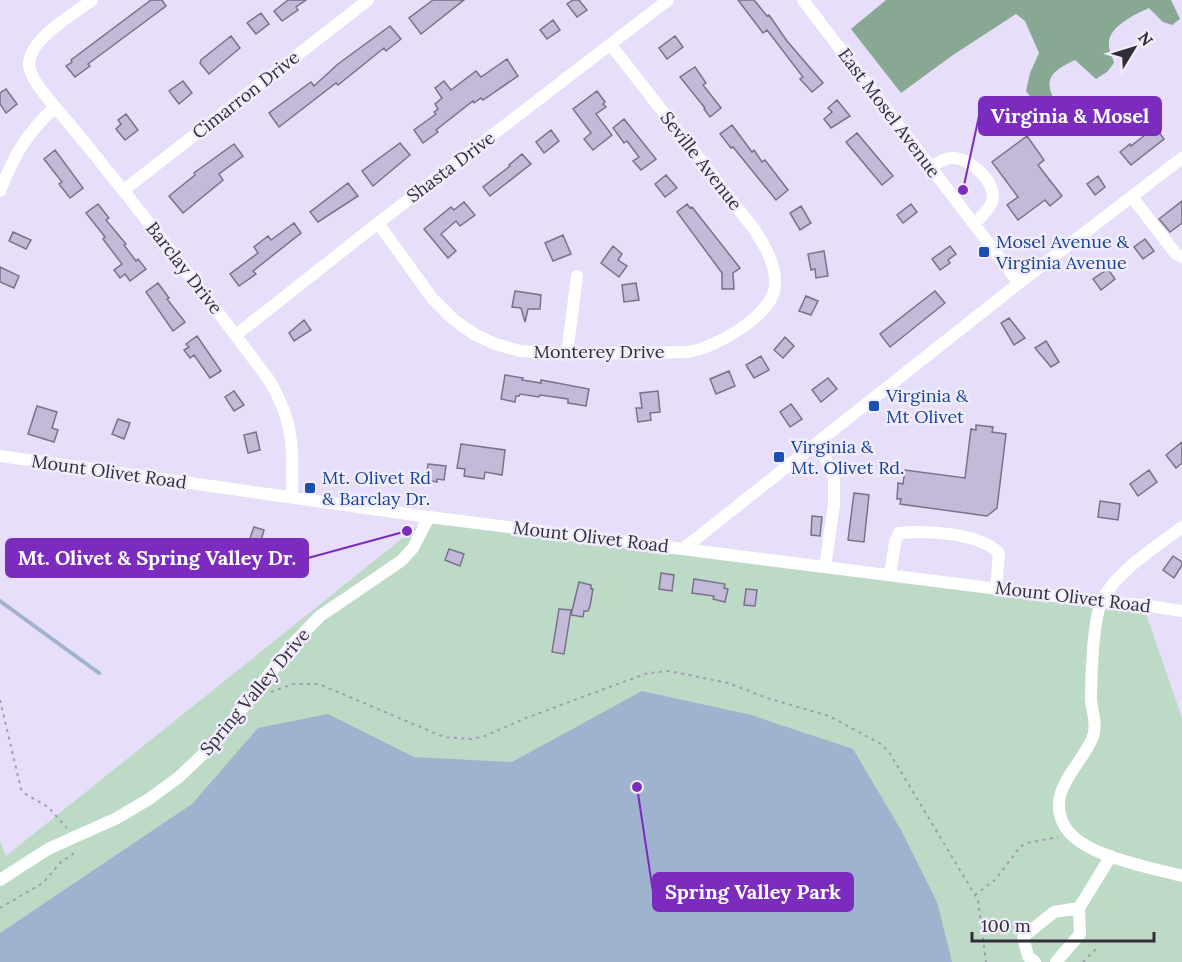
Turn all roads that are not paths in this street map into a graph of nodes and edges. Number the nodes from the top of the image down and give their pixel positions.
1 (92, 0) edge
2 (368, 0) edge
3 (668, 0) edge
4 (803, 0) edge
5 (611, 45) junction
6 (55, 106) junction
7 (1182, 158) edge
8 (931, 168) junction
9 (124, 190) junction
10 (0, 191) edge
11 (1132, 197) junction
12 (378, 223) junction
13 (974, 224) junction
14 (1182, 257) edge
15 (577, 276) dead end
16 (1019, 283) junction
17 (775, 285) joint
18 (236, 335) junction
19 (567, 354) junction
20 (818, 442) junction
21 (0, 456) edge
22 (292, 498) junction
23 (429, 518) junction
24 (1182, 527) edge
25 (684, 549) junction
26 (825, 567) junction
27 (890, 575) junction
28 (996, 589) junction
29 (1101, 602) junction
30 (1182, 611) edge
31 (1111, 856) junction
32 (1182, 876) edge
33 (0, 880) edge
34 (1079, 908) junction
35 (1035, 962) edge
36 (1056, 962) edge

1 - 6 street, Barclay Drive
2 - 9 street, Cimarron Drive
3 - 5 street, Shasta Drive
4 - 8 street, East Mosel Avenue
5 - 12 street, Shasta Drive
5 - 17 street, Seville Avenue
6 - 9 street, Barclay Drive
6 - 10 street
7 - 11 street
8 - 13 street, East Mosel Avenue
8 - 13 street
9 - 18 street, Barclay Drive
11 - 14 street
11 - 16 street
12 - 18 street, Shasta Drive
12 - 19 street, Monterey Drive
13 - 16 street, East Mosel Avenue
15 - 19 street
16 - 20 street
17 - 19 street, Monterey Drive
18 - 22 street, Barclay Drive
20 - 25 street
20 - 26 street
21 - 22 street, Mount Olivet Road
22 - 23 street, Mount Olivet Road
23 - 25 street, Mount Olivet Road
23 - 33 street, Spring Valley Drive
24 - 29 street
25 - 26 street, Mount Olivet Road
26 - 27 street, Mount Olivet Road
27 - 28 street, Mount Olivet Road
27 - 28 street
28 - 29 street, Mount Olivet Road
29 - 30 street, Mount Olivet Road
29 - 31 street
31 - 32 street
31 - 34 street
34 - 35 street
34 - 36 street

